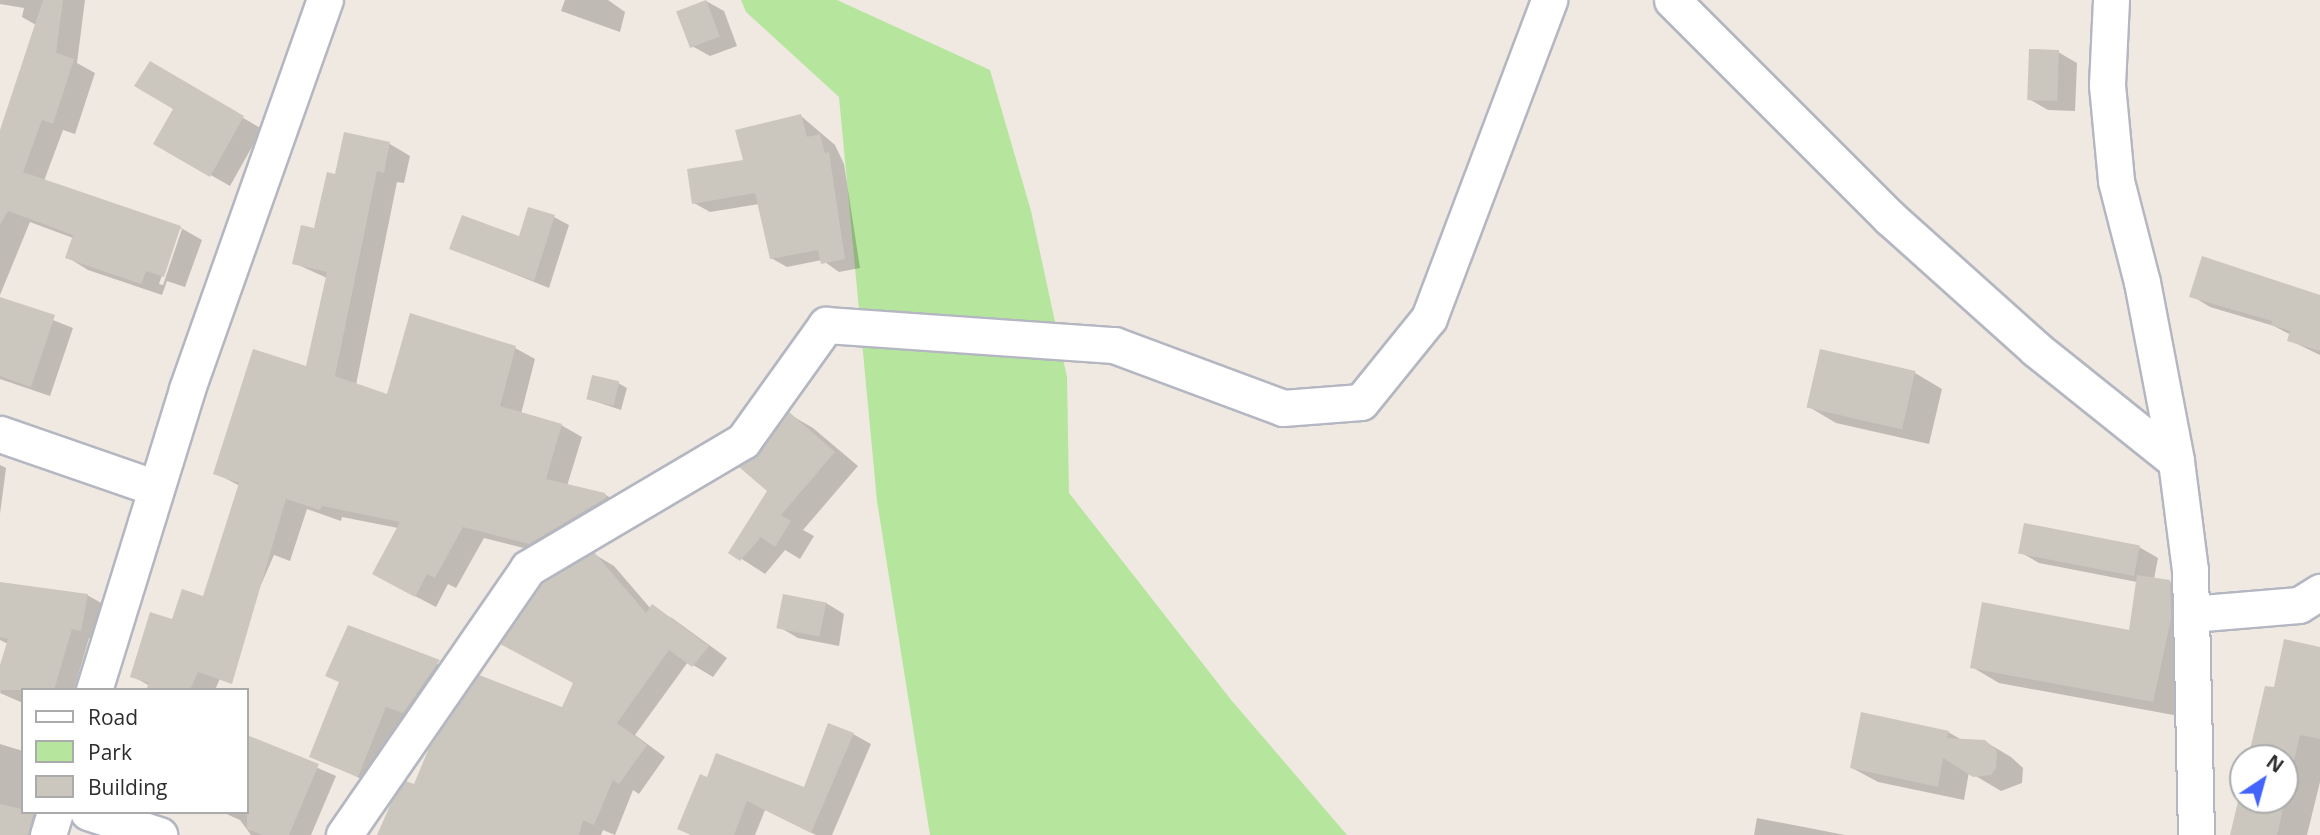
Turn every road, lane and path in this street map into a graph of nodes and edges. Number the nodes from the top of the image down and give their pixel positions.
1 (325, 0) edge
2 (1549, 0) edge
3 (1672, 0) edge
4 (2111, 0) edge
5 (0, 434) edge
6 (2176, 461) junction
7 (156, 488) junction
8 (2320, 592) edge
9 (2191, 614) junction
10 (95, 688) edge
11 (54, 814) edge
12 (94, 814) edge
13 (48, 835) edge
14 (159, 835) edge
15 (344, 835) edge
16 (2196, 835) edge

1 - 7 street
2 - 15 street
3 - 6 street
4 - 6 street
5 - 7 street
6 - 9 street
7 - 10 street
8 - 9 street
9 - 16 street
11 - 13 street
12 - 14 street

